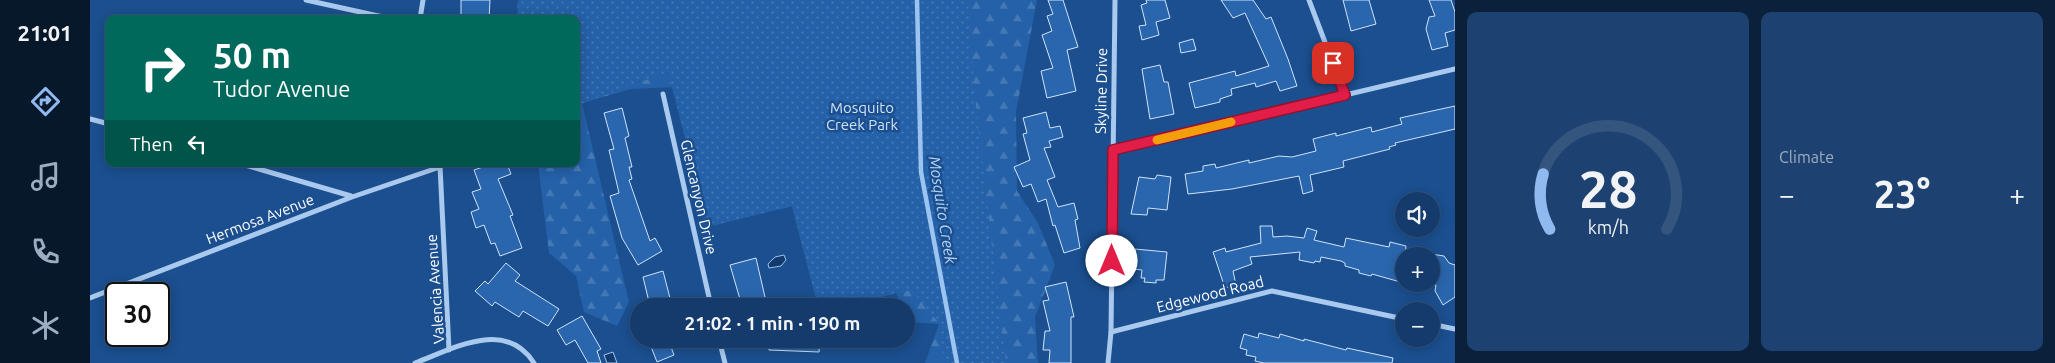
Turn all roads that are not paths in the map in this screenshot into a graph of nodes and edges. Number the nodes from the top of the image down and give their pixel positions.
1 (306, 0) edge
2 (423, 0) edge
3 (1114, 0) edge
4 (1309, 0) edge
5 (374, 15) edge
6 (421, 15) edge
7 (1455, 69) edge
8 (663, 94) dead end
9 (1345, 95) junction
10 (90, 119) edge
11 (105, 123) edge
12 (1113, 150) junction
13 (252, 167) edge
14 (434, 167) edge
15 (440, 167) edge
16 (352, 197) junction
17 (90, 298) edge
18 (710, 298) edge
19 (1395, 317) edge
20 (1440, 326) edge
21 (1455, 329) edge
22 (1111, 332) junction
23 (721, 348) edge
24 (449, 350) junction
25 (415, 363) edge
26 (534, 363) edge
27 (725, 363) edge
28 (1108, 363) edge

1 - 5 street
2 - 6 street
3 - 12 street, Skyline Drive
4 - 9 street
7 - 9 street
8 - 18 street, Glencanyon Drive
9 - 12 street
10 - 11 street
12 - 22 street, Skyline Drive
13 - 16 street
14 - 16 street, Hermosa Avenue
15 - 24 street, Valencia Avenue
16 - 17 street, Hermosa Avenue
19 - 22 street, Edgewood Road
20 - 21 street
22 - 28 street, Skyline Drive
23 - 27 street
24 - 25 street
24 - 26 street, Valencia Avenue

